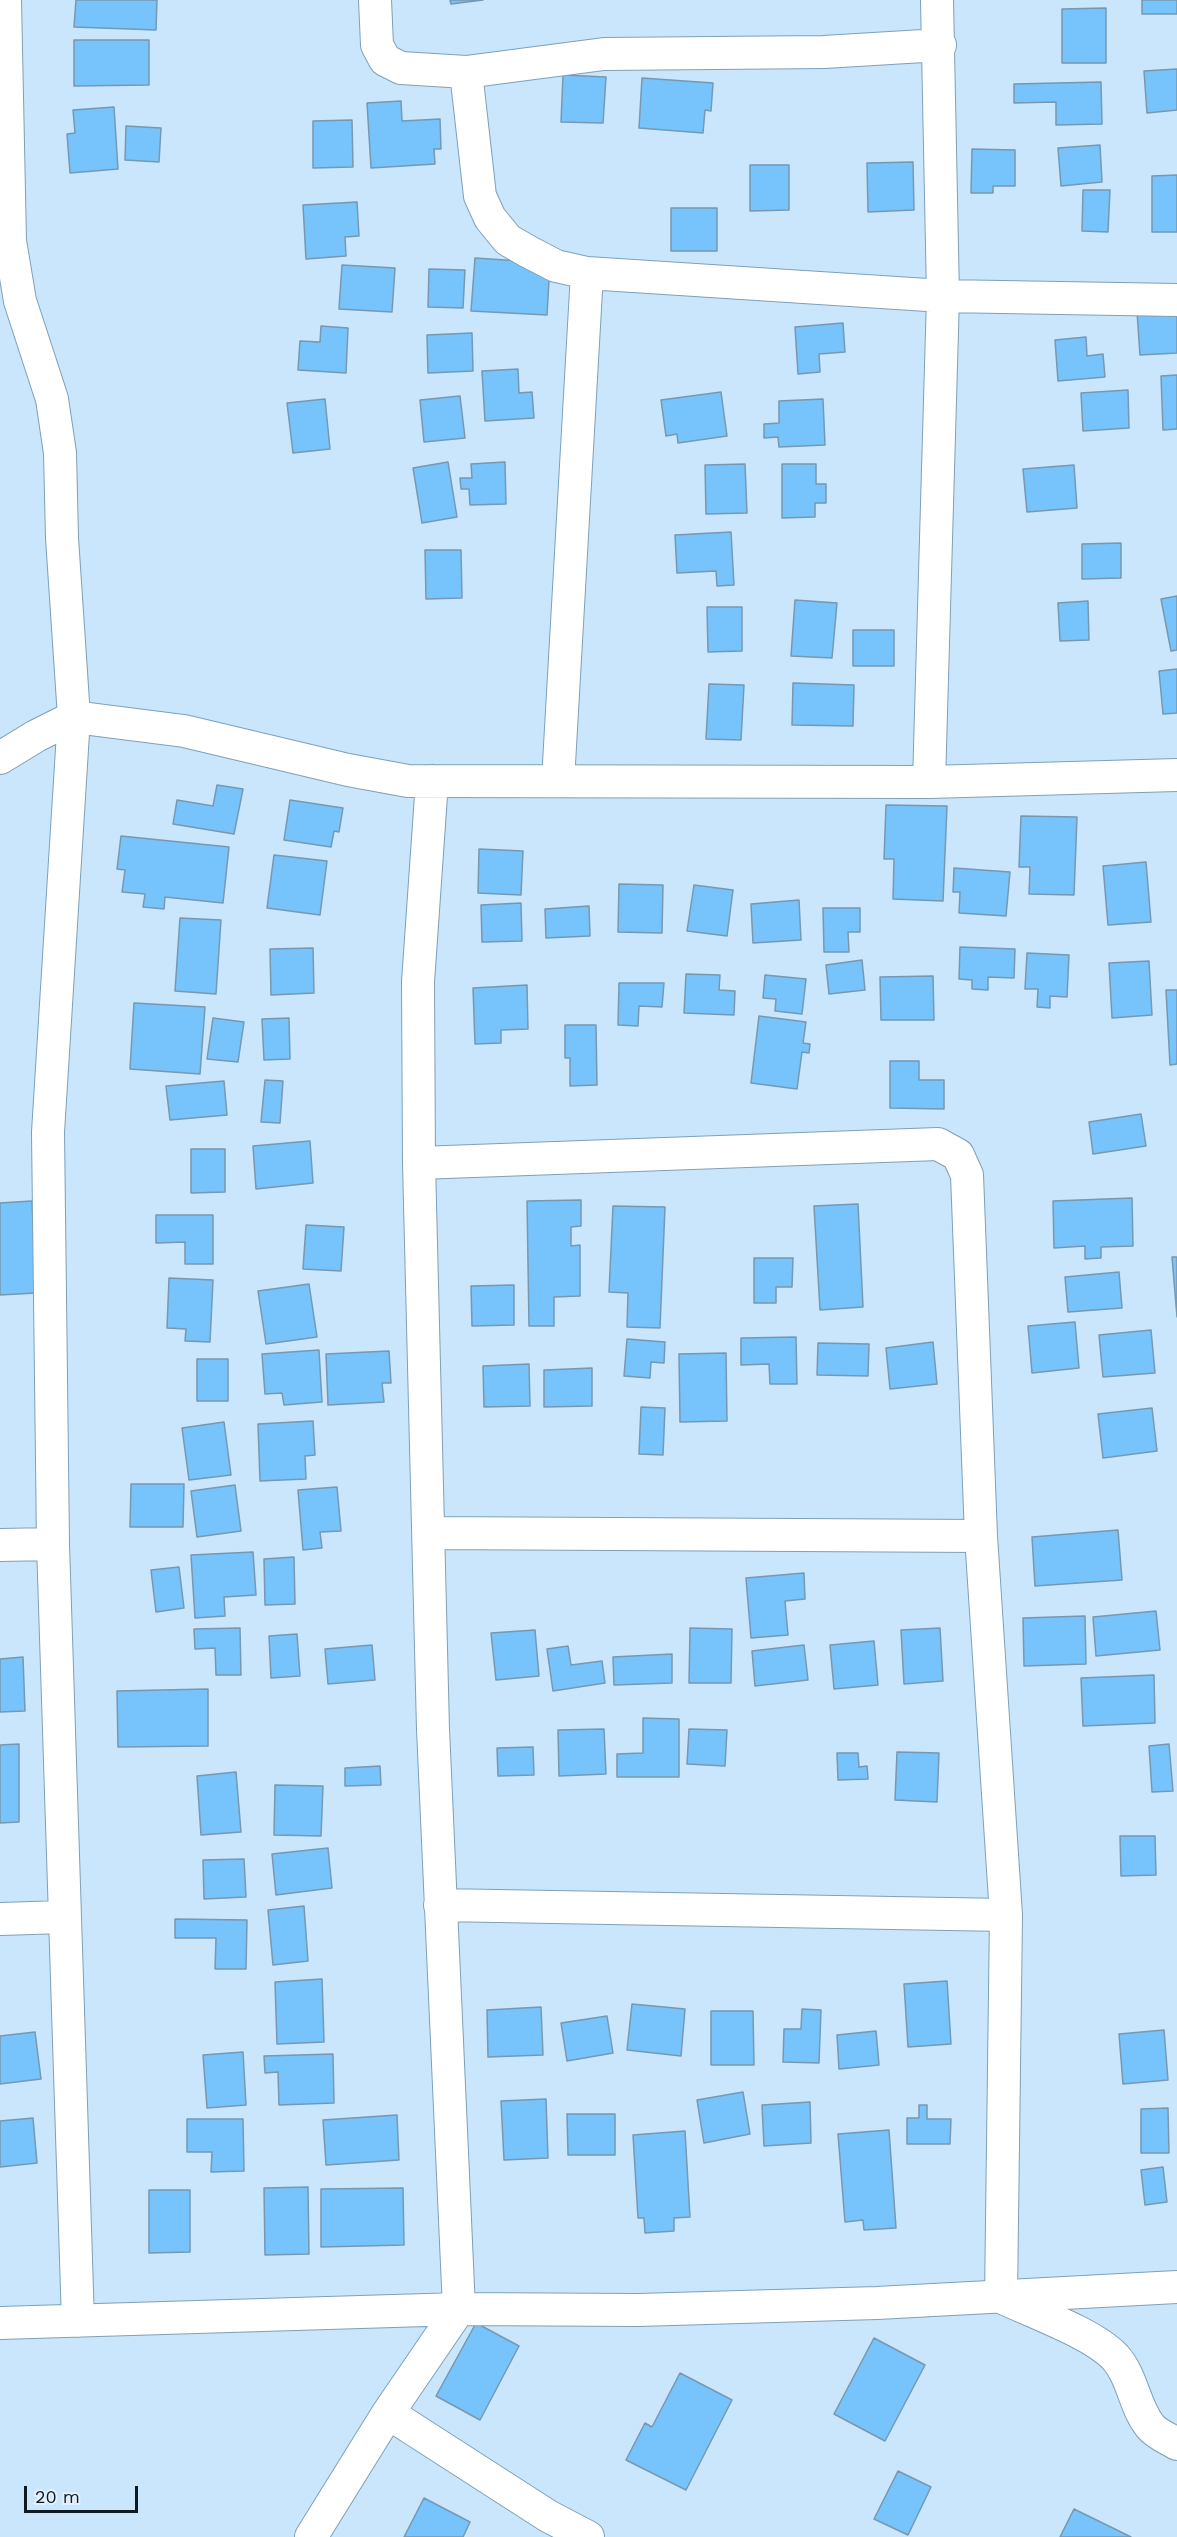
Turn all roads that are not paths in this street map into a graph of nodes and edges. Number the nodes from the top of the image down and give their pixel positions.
1 (5, 0) edge
2 (375, 0) edge
3 (937, 0) edge
4 (940, 45) junction
5 (466, 72) junction
6 (4, 98) edge
7 (587, 273) junction
8 (943, 296) junction
9 (1177, 300) edge
10 (74, 717) junction
11 (0, 758) edge
12 (1177, 775) edge
13 (432, 781) junction
14 (558, 781) junction
15 (930, 782) junction
16 (419, 1163) junction
17 (430, 1533) junction
18 (981, 1536) junction
19 (53, 1544) junction
20 (0, 1545) edge
21 (440, 1905) junction
22 (1006, 1915) junction
23 (64, 1917) junction
24 (0, 1919) edge
25 (1177, 2287) edge
26 (1001, 2297) junction
27 (459, 2309) junction
28 (78, 2321) junction
29 (0, 2323) edge
30 (388, 2413) junction
31 (1177, 2444) edge
32 (311, 2537) edge
33 (588, 2537) edge

1 - 6 street
2 - 5 street
3 - 4 street
4 - 5 street
4 - 8 street
5 - 7 street
6 - 10 street
7 - 8 street
7 - 14 street
8 - 9 street
8 - 15 street
10 - 11 street
10 - 13 street
10 - 19 street
12 - 15 street
13 - 14 street
13 - 16 street
14 - 15 street
16 - 17 street
16 - 18 street
17 - 18 street
17 - 21 street
18 - 22 street
19 - 20 street
19 - 23 street
21 - 22 street
21 - 27 street
22 - 26 street
23 - 24 street
23 - 28 street
25 - 26 street
26 - 27 street
26 - 31 street
27 - 28 street
27 - 30 street
28 - 29 street
30 - 32 street
30 - 33 street

